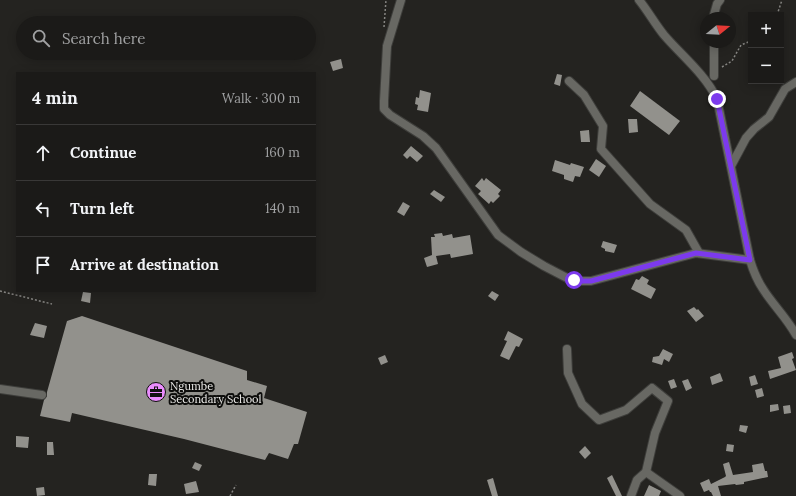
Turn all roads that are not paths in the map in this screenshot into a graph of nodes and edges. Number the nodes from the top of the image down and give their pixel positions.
1 (401, 0) edge
2 (638, 0) edge
3 (720, 0) edge
4 (715, 12) edge
5 (714, 48) edge
6 (714, 76) road end
7 (569, 81) dead end
8 (796, 82) edge
9 (732, 166) junction
10 (699, 253) junction
11 (750, 260) junction
12 (794, 325) edge
13 (796, 335) edge
14 (567, 349) dead end
15 (0, 389) edge
16 (42, 395) dead end
17 (646, 472) junction
18 (631, 496) edge
19 (680, 496) edge

1 - 10 street
2 - 9 street
3 - 4 street
5 - 6 street
7 - 10 street
8 - 9 street
9 - 11 street
10 - 11 street
11 - 12 street
12 - 13 street
14 - 17 street
15 - 16 street
17 - 18 street
17 - 19 street

